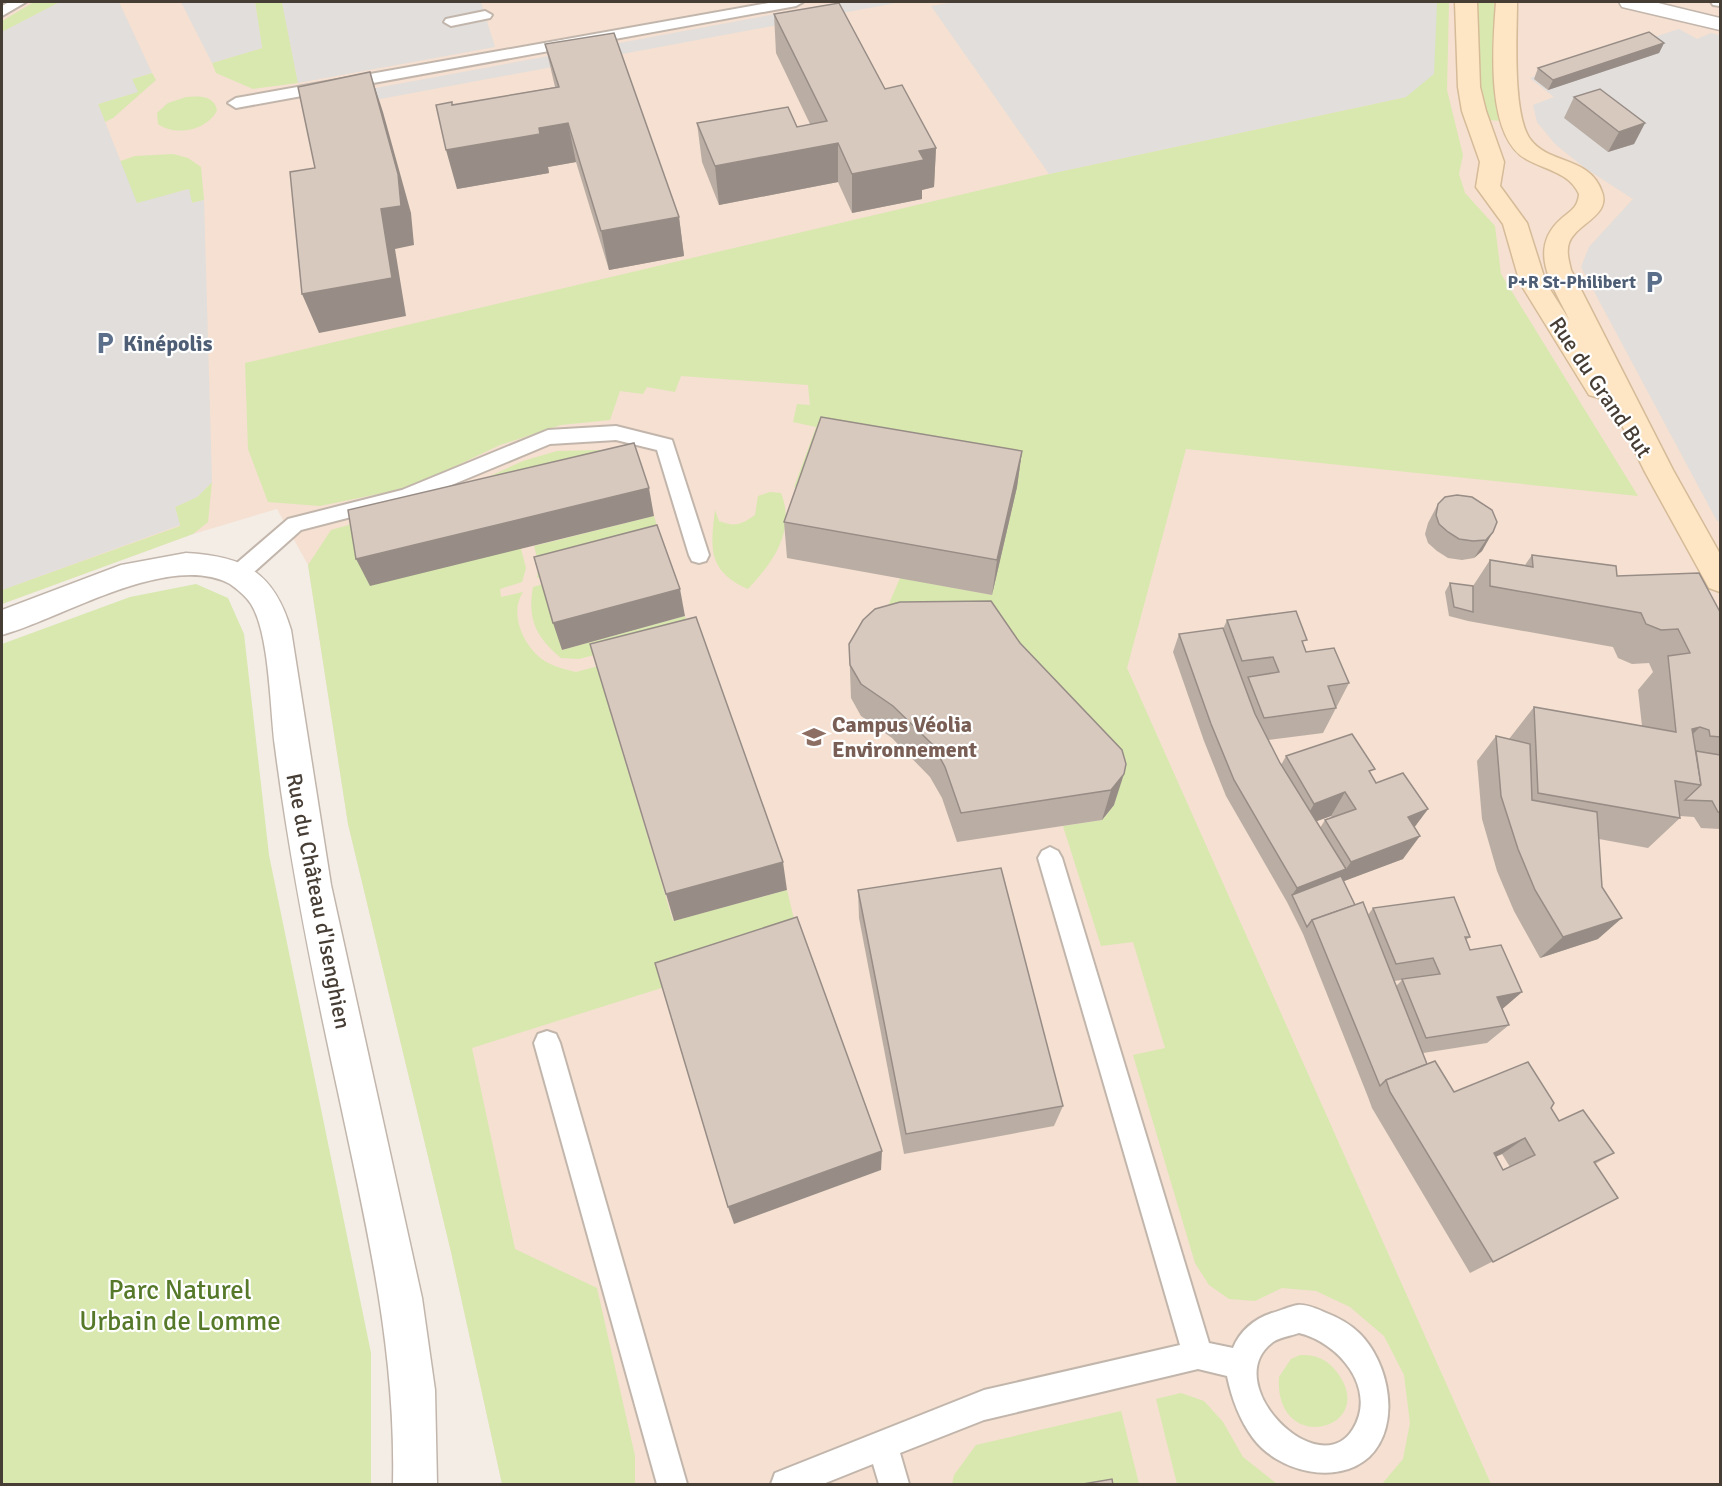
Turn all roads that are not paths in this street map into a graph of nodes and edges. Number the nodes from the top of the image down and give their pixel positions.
1 (19, 2) edge
2 (796, 2) edge
3 (1466, 2) edge
4 (1506, 2) edge
5 (1630, 2) edge
6 (2, 12) edge
7 (485, 15) dead end
8 (451, 22) dead end
9 (1720, 24) edge
10 (236, 104) dead end
11 (1549, 162) junction
12 (1491, 171) junction
13 (1500, 204) junction
14 (1580, 215) junction
15 (1659, 472) junction
16 (699, 555) dead end
17 (1717, 566) edge
18 (238, 574) junction
19 (2, 623) edge
20 (1050, 858) dead end
21 (547, 1043) dead end
22 (1198, 1355) junction
23 (1243, 1365) junction
24 (884, 1445) junction
25 (415, 1485) edge
26 (672, 1485) edge
27 (786, 1485) edge
28 (894, 1485) edge

1 - 6 lane
2 - 10 lane
3 - 12 main road, Rue du Grand But
4 - 11 main road, Rue du Grand But
5 - 9 street
7 - 8 lane
11 - 12 main road, Rue du Grand But
11 - 14 main road, Rue du Grand But
12 - 13 main road, Rue du Grand But
13 - 14 main road
13 - 15 main road, Rue du Grand But
14 - 15 main road, Rue du Grand But
15 - 17 main road, Rue du Grand But
16 - 18 lane
18 - 19 street, Rue du Château d'Isenghien
18 - 25 street, Rue du Château d'Isenghien
20 - 22 lane
21 - 26 lane
22 - 23 lane
22 - 24 lane
23 - 23 lane
24 - 27 lane
24 - 28 lane

